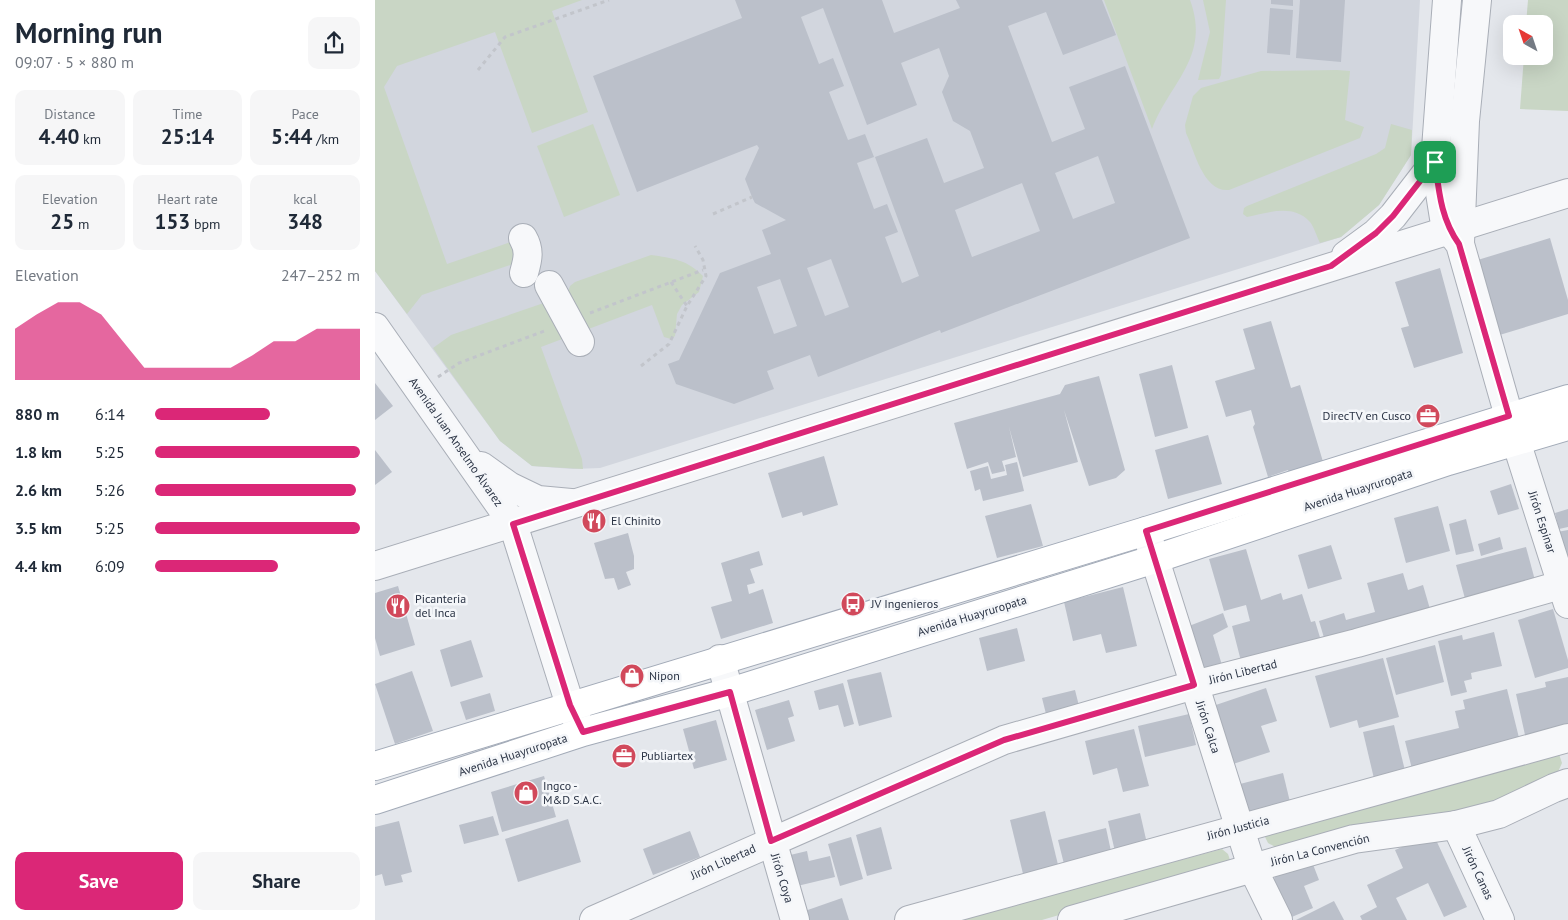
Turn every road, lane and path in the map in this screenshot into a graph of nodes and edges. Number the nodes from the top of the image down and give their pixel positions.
1 (609, 0) edge
2 (1447, 0) edge
3 (1477, 0) edge
4 (478, 70) dead end
5 (1465, 121) junction
6 (1435, 162) junction
7 (1568, 193) edge
8 (752, 197) dead end
9 (713, 214) dead end
10 (1457, 234) junction
11 (527, 236) dead end
12 (695, 246) dead end
13 (1331, 266) junction
14 (671, 282) dead end
15 (687, 306) junction
16 (375, 327) edge
17 (574, 344) dead end
18 (641, 366) dead end
19 (1568, 399) edge
20 (1568, 426) edge
21 (1512, 428) junction
22 (465, 455) junction
23 (579, 504) junction
24 (513, 524) junction
25 (1146, 531) junction
26 (1155, 559) junction
27 (375, 566) edge
28 (1566, 590) edge
29 (720, 659) junction
30 (1194, 685) junction
31 (730, 692) junction
32 (570, 705) junction
33 (583, 732) junction
34 (1568, 738) edge
35 (375, 766) edge
36 (1568, 783) edge
37 (375, 800) edge
38 (1456, 825) junction
39 (1241, 827) junction
40 (771, 841) junction
41 (1252, 867) junction
42 (594, 920) edge
43 (795, 920) edge
44 (909, 920) edge
45 (1072, 920) edge
46 (1278, 920) edge
47 (1500, 920) edge

1 - 4 path
2 - 6 street, Jirón Espinar
3 - 5 street
5 - 6 street
5 - 10 street
6 - 10 street, Jirón Espinar
6 - 13 street
7 - 10 street
8 - 9 path
10 - 13 street
10 - 21 street, Jirón Espinar
11 - 17 street
12 - 15 path
13 - 23 street
14 - 15 path
15 - 18 path
16 - 22 street, Avenida Juan Anselmo Álvarez
19 - 21 main road, Avenida Huayruropata
20 - 21 main road, Avenida Huayruropata
21 - 25 main road, Avenida Huayruropata
21 - 26 main road, Avenida Huayruropata
21 - 28 street, Jirón Espinar
22 - 23 street
22 - 24 street, Avenida Juan Anselmo Álvarez
23 - 24 street
24 - 27 street
24 - 32 street, Avenida Juan Anselmo Álvarez
25 - 26 street, Jirón Calca
25 - 29 main road, Avenida Huayruropata
26 - 30 street, Jirón Calca
26 - 31 main road, Avenida Huayruropata
28 - 30 street, Jirón Libertad
29 - 31 street, Jirón Coya
29 - 32 main road, Avenida Huayruropata
30 - 39 street, Jirón Calca
30 - 40 street, Jirón Libertad
31 - 33 main road, Avenida Huayruropata
31 - 40 street, Jirón Coya
32 - 33 street, Avenida Juan Anselmo Álvarez
32 - 35 main road, Avenida Huayruropata
33 - 37 main road, Avenida Huayruropata
34 - 39 street, Jirón Justicia
36 - 38 street, Jirón La Convención
38 - 41 street, Jirón La Convención
38 - 47 street, Jirón Canas
39 - 41 street, Jirón Calca
39 - 44 street, Jirón Justicia
40 - 42 street, Jirón Libertad
40 - 43 street, Jirón Coya
41 - 45 street, Jirón La Convención
41 - 46 street, Jirón Calca

